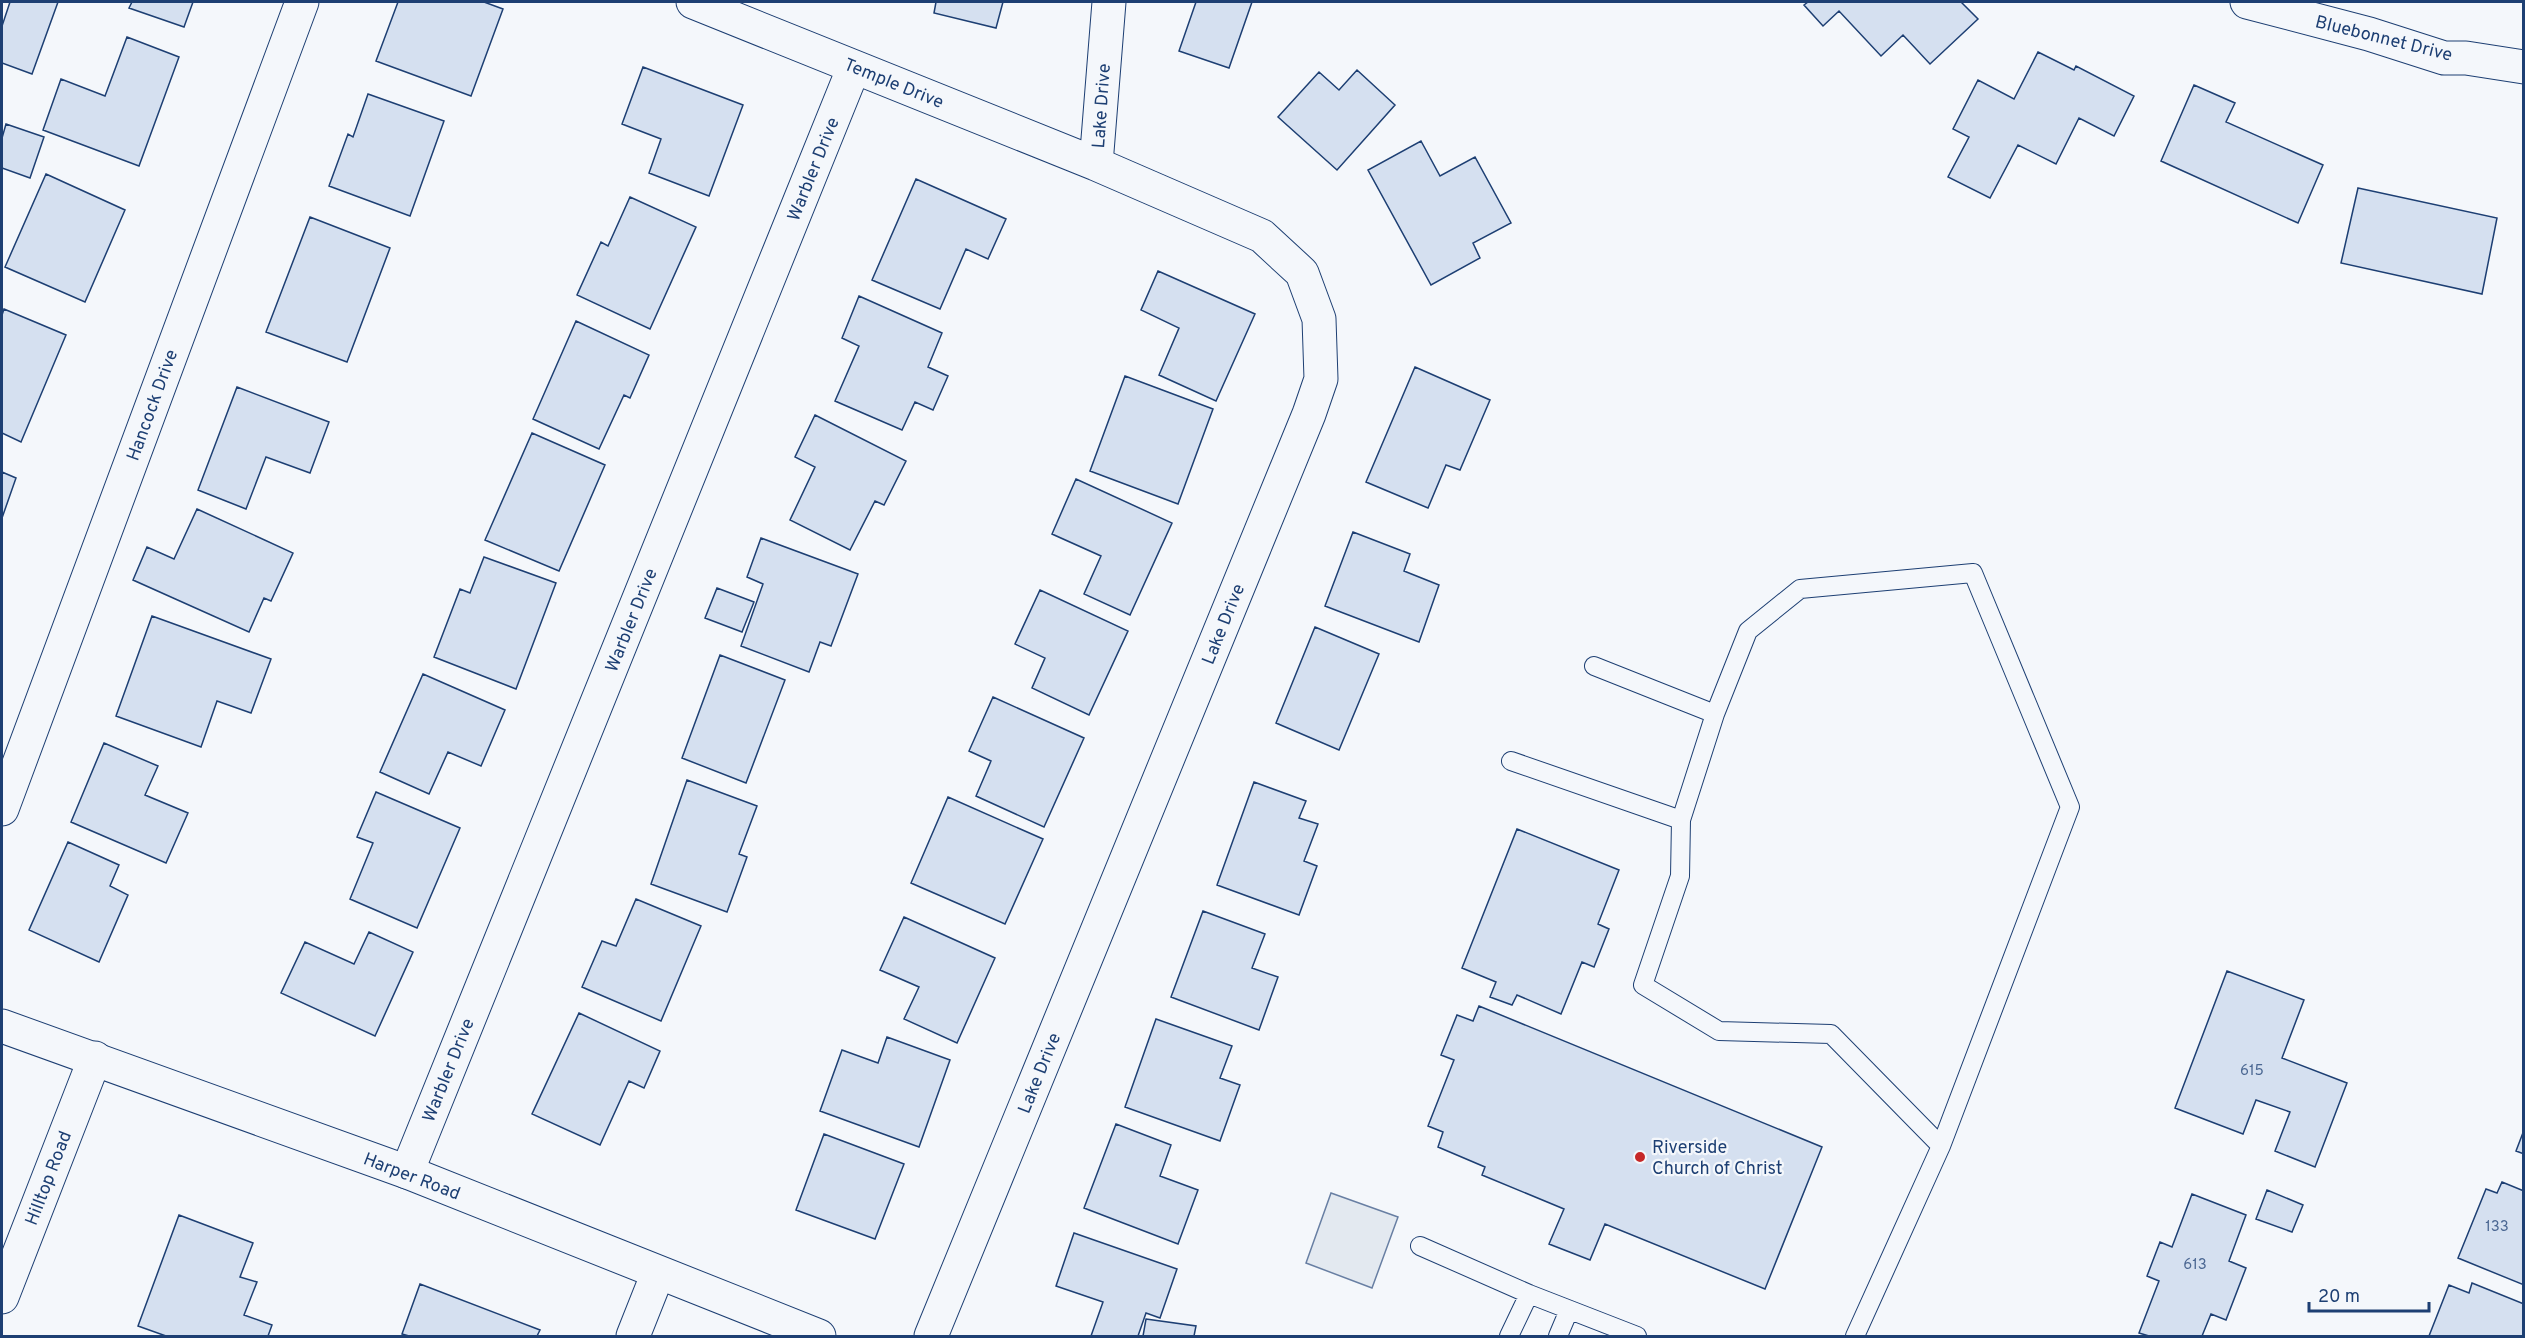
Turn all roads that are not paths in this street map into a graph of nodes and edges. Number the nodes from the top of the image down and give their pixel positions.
1 (302, 2) edge
2 (693, 2) edge
3 (1109, 2) edge
4 (2247, 2) edge
5 (2521, 64) edge
6 (854, 67) junction
7 (1096, 164) junction
8 (1594, 666) dead end
9 (1715, 714) junction
10 (1510, 761) dead end
11 (2, 809) edge
12 (1681, 820) junction
13 (2, 1026) edge
14 (95, 1059) junction
15 (1941, 1146) junction
16 (407, 1173) junction
17 (1420, 1246) dead end
18 (658, 1273) junction
19 (1529, 1294) junction
20 (2, 1297) edge
21 (1569, 1310) junction
22 (633, 1336) edge
23 (819, 1336) edge
24 (931, 1336) edge
25 (1509, 1336) edge
26 (1558, 1336) edge
27 (1637, 1336) edge
28 (1855, 1336) edge

1 - 11 street, Hancock Drive
2 - 6 street, Temple Drive
3 - 7 street, Lake Drive
4 - 5 street, Bluebonnet Drive
6 - 7 street, Temple Drive
6 - 16 street, Warbler Drive
7 - 24 street, Lake Drive
8 - 9 lane
9 - 12 lane
9 - 15 lane
10 - 12 lane
12 - 15 lane
13 - 14 street, Harper Road
14 - 16 street, Harper Road
14 - 20 street, Hilltop Road
15 - 28 lane
16 - 18 street, Harper Road
17 - 19 lane
18 - 22 street
18 - 23 street, Harper Road
19 - 21 lane
19 - 25 lane
21 - 26 lane
21 - 27 lane

